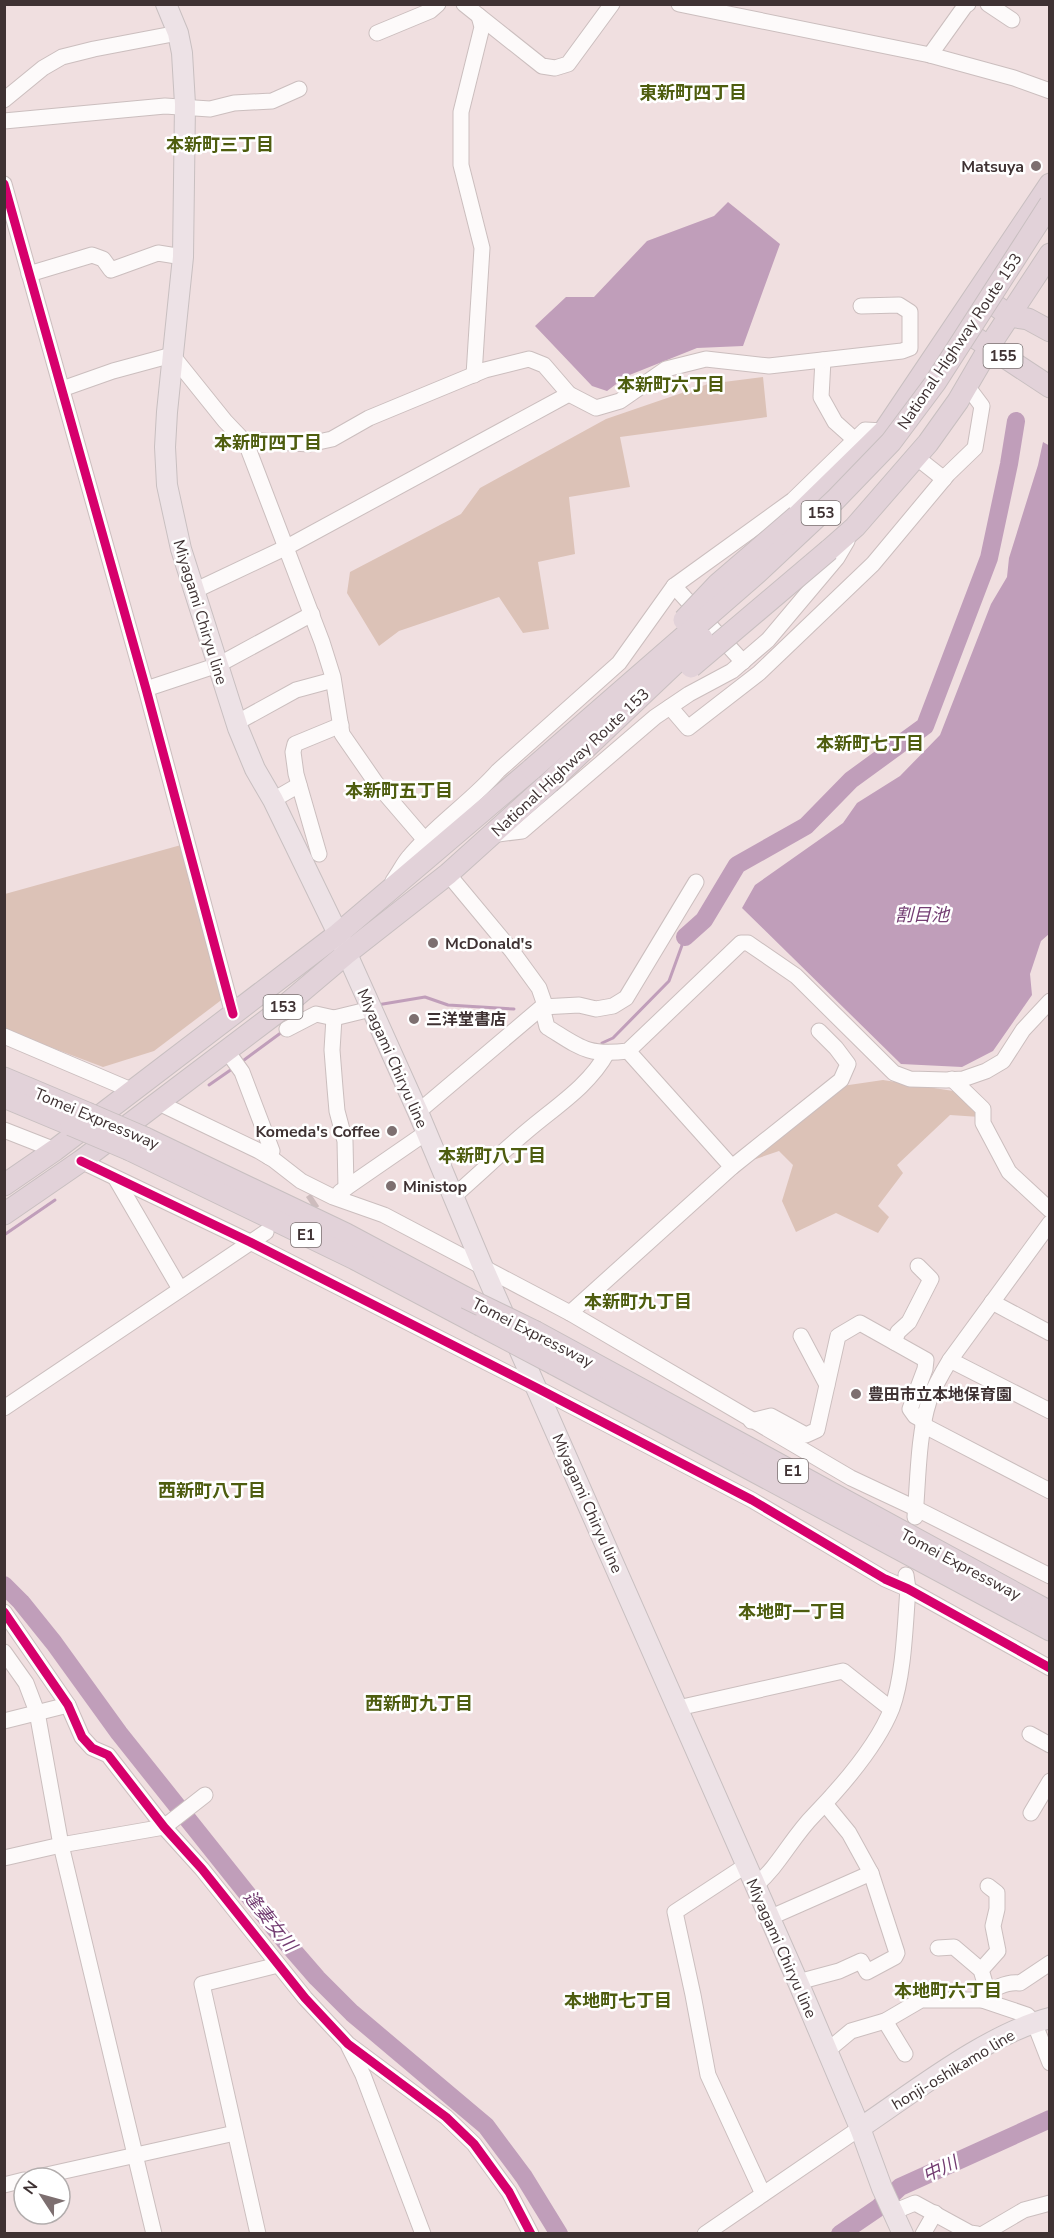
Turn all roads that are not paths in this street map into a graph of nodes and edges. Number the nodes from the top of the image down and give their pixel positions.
1 (166, 4) edge
2 (438, 4) edge
3 (464, 4) edge
4 (612, 4) edge
5 (679, 4) edge
6 (968, 4) edge
7 (988, 4) edge
8 (479, 16) junction
9 (1012, 20) dead end
10 (178, 33) junction
11 (377, 33) dead end
12 (930, 55) junction
13 (299, 89) dead end
14 (1050, 91) edge
15 (4, 100) edge
16 (184, 107) junction
17 (4, 121) edge
18 (4, 184) edge
19 (1050, 184) edge
20 (1050, 204) edge
21 (1050, 225) edge
22 (1050, 254) edge
23 (183, 257) junction
24 (29, 274) junction
25 (1029, 286) junction
26 (978, 293) junction
27 (861, 306) dead end
28 (1010, 315) junction
29 (956, 325) junction
30 (1046, 329) edge
31 (990, 347) junction
32 (172, 355) junction
33 (823, 360) junction
34 (474, 375) junction
35 (967, 386) junction
36 (1050, 387) edge
37 (62, 389) junction
38 (569, 393) junction
39 (884, 432) junction
40 (854, 440) junction
41 (246, 444) junction
42 (916, 457) junction
43 (944, 479) junction
44 (855, 527) junction
45 (287, 547) junction
46 (675, 586) junction
47 (194, 591) junction
48 (312, 614) junction
49 (743, 662) junction
50 (218, 665) junction
51 (333, 680) junction
52 (146, 689) junction
53 (670, 707) junction
54 (236, 723) junction
55 (341, 725) junction
56 (532, 769) junction
57 (549, 783) junction
58 (299, 785) junction
59 (273, 800) junction
60 (491, 835) junction
61 (425, 840) junction
62 (319, 854) dead end
63 (448, 874) junction
64 (696, 882) dead end
65 (387, 891) junction
66 (338, 934) junction
67 (346, 954) junction
68 (1050, 1001) edge
69 (544, 1008) junction
70 (371, 1009) junction
71 (233, 1014) junction
72 (334, 1018) junction
73 (287, 1029) dead end
74 (819, 1031) dead end
75 (6, 1038) edge
76 (226, 1051) junction
77 (628, 1051) junction
78 (607, 1053) junction
79 (4, 1078) edge
80 (952, 1079) junction
81 (131, 1090) junction
82 (4, 1097) edge
83 (159, 1103) junction
84 (418, 1112) junction
85 (79, 1119) junction
86 (4, 1130) edge
87 (427, 1132) junction
88 (138, 1144) junction
89 (55, 1150) junction
90 (269, 1157) junction
91 (81, 1161) junction
92 (732, 1167) junction
93 (116, 1179) junction
94 (4, 1185) edge
95 (346, 1188) junction
96 (454, 1196) junction
97 (333, 1197) junction
98 (315, 1200) tunnel mouth
99 (1050, 1210) edge
100 (4, 1214) edge
101 (1050, 1223) edge
102 (266, 1232) dead end
103 (250, 1242) junction
104 (482, 1265) junction
105 (918, 1266) dead end
106 (180, 1290) junction
107 (992, 1302) junction
108 (570, 1313) junction
109 (1050, 1333) edge
110 (801, 1336) dead end
111 (894, 1342) junction
112 (950, 1360) junction
113 (827, 1385) junction
114 (537, 1388) junction
115 (4, 1408) edge
116 (1050, 1411) edge
117 (751, 1421) junction
118 (924, 1423) junction
119 (1050, 1491) edge
120 (835, 1495) junction
121 (915, 1513) junction
122 (1050, 1576) edge
123 (907, 1582) junction
124 (1050, 1601) edge
125 (4, 1612) edge
126 (1050, 1612) edge
127 (1050, 1630) edge
128 (19, 1632) junction
129 (4, 1642) edge
130 (4, 1652) edge
131 (1050, 1668) edge
132 (68, 1705) junction
133 (678, 1708) junction
134 (891, 1709) junction
135 (37, 1712) junction
136 (4, 1721) edge
137 (1030, 1734) dead end
138 (1050, 1745) edge
139 (1050, 1781) edge
140 (201, 1798) dead end
141 (826, 1805) junction
142 (1031, 1813) dead end
143 (166, 1825) junction
144 (61, 1845) junction
145 (4, 1858) edge
146 (745, 1866) junction
147 (871, 1873) junction
148 (755, 1886) junction
149 (988, 1886) dead end
150 (769, 1918) junction
151 (938, 1948) dead end
152 (1050, 1963) edge
153 (278, 1965) junction
154 (981, 1970) junction
155 (798, 1982) junction
156 (985, 1997) junction
157 (1042, 2020) edge
158 (885, 2021) junction
159 (348, 2044) junction
160 (827, 2051) junction
161 (904, 2054) dead end
162 (1050, 2063) edge
163 (860, 2127) junction
164 (235, 2133) junction
165 (136, 2155) junction
166 (72, 2169) edge
167 (763, 2194) junction
168 (1050, 2203) edge
169 (892, 2210) junction
170 (935, 2213) junction
171 (154, 2234) edge
172 (258, 2234) edge
173 (423, 2234) edge
174 (531, 2234) edge
175 (705, 2234) edge
176 (903, 2234) edge
177 (923, 2234) edge
178 (977, 2234) edge
179 (983, 2234) edge

1 - 10 main road, Miyagami Chiryu line
2 - 11 street
3 - 8 street
4 - 8 street
5 - 12 street
6 - 12 street
7 - 9 street
8 - 34 street
10 - 15 street
10 - 16 main road, Miyagami Chiryu line
12 - 14 street
13 - 16 street
16 - 17 street
16 - 23 main road, Miyagami Chiryu line
18 - 24 street
19 - 26 highway, 153
20 - 56 highway, National Highway Route 153 / 153, bridge
21 - 57 highway, National Highway Route 153 / 153, bridge
22 - 25 highway, 153
23 - 24 street
23 - 32 main road, Miyagami Chiryu line
24 - 37 street
25 - 28 highway, 153
25 - 30 highway, 155
26 - 28 highway, 155
26 - 29 highway, 153
27 - 33 street
28 - 30 highway, 155
28 - 31 highway, 153
29 - 31 highway, 155
29 - 39 highway, 153
31 - 35 highway, 153
31 - 36 highway, 155
32 - 37 street
32 - 41 street
32 - 47 main road, Miyagami Chiryu line
33 - 38 street
33 - 40 street
34 - 38 street
34 - 41 street
35 - 42 highway, 153
35 - 43 street
37 - 52 street
38 - 45 street
39 - 40 street
39 - 56 highway, 153, bridge
40 - 46 street
41 - 45 street
42 - 43 street
42 - 44 highway, 153
43 - 53 street
44 - 49 street
44 - 57 highway, 153, bridge
45 - 47 street
45 - 48 street
46 - 49 street
46 - 61 street
47 - 50 main road, Miyagami Chiryu line
48 - 50 street
48 - 51 street
49 - 53 street
50 - 52 street
50 - 54 main road, Miyagami Chiryu line
51 - 54 street
51 - 55 street
52 - 71 street
53 - 60 street
54 - 59 main road, Miyagami Chiryu line
55 - 58 street
55 - 61 street
56 - 65 highway, National Highway Route 153 / 153
57 - 60 highway, National Highway Route 153 / 153
58 - 59 street
58 - 62 street
59 - 66 main road, Miyagami Chiryu line
60 - 63 highway, National Highway Route 153 / 153
61 - 65 street
63 - 67 highway, National Highway Route 153 / 153
63 - 69 street
64 - 69 street
65 - 66 highway, National Highway Route 153 / 153
66 - 67 main road, Miyagami Chiryu line
66 - 71 highway, National Highway Route 153 / 153
67 - 70 main road, Miyagami Chiryu line
67 - 76 highway, National Highway Route 153 / 153
68 - 80 street
69 - 78 street
69 - 84 street
70 - 72 street
70 - 84 main road, Miyagami Chiryu line
71 - 81 highway, National Highway Route 153 / 153
72 - 73 street
72 - 95 street
74 - 92 street
75 - 81 street
76 - 83 highway, National Highway Route 153 / 153
76 - 90 street
77 - 78 street
77 - 80 street
77 - 92 street
78 - 96 street
79 - 85 highway, Tomei Expressway / E1
80 - 99 street
81 - 89 highway, National Highway Route 153 / 153
82 - 85 highway, Tomei Expressway / E1
83 - 90 street
83 - 91 highway, National Highway Route 153 / 153
84 - 87 main road, Miyagami Chiryu line
85 - 88 highway, Tomei Expressway / E1, bridge
86 - 89 street
87 - 95 street
87 - 96 main road, Miyagami Chiryu line
88 - 120 highway, Tomei Expressway / E1, bridge
88 - 127 highway, Tomei Expressway / E1, bridge
89 - 94 highway, National Highway Route 153 / 153
90 - 97 street
91 - 93 street
91 - 100 highway, National Highway Route 153 / 153
92 - 108 street
93 - 103 street
93 - 106 street
95 - 97 street
96 - 104 main road, Miyagami Chiryu line
97 - 98 street
97 - 104 street
101 - 107 street
102 - 103 street
103 - 106 street
103 - 114 street
104 - 108 street
104 - 114 main road, Miyagami Chiryu line
105 - 111 street
106 - 115 street
107 - 109 street
107 - 112 street
108 - 117 street
110 - 113 street
111 - 113 street
111 - 118 street
112 - 116 street
112 - 118 street
113 - 117 street
114 - 123 street
114 - 133 main road, Miyagami Chiryu line
117 - 121 street
118 - 119 street
118 - 121 street
120 - 124 highway
120 - 126 highway, Tomei Expressway / E1
121 - 122 street
123 - 131 street
123 - 134 street
125 - 128 street
128 - 129 street
128 - 132 street
130 - 135 street
132 - 135 street
132 - 143 street
133 - 134 street
133 - 146 main road, Miyagami Chiryu line
134 - 141 street
135 - 136 street
135 - 144 street
137 - 138 street
139 - 142 street
140 - 143 street
141 - 147 street
141 - 148 street
143 - 144 street
143 - 153 street
144 - 145 street
144 - 165 street
146 - 148 main road, Miyagami Chiryu line
146 - 167 street
147 - 150 street
147 - 155 street
148 - 150 main road, Miyagami Chiryu line
149 - 154 street
150 - 155 main road, Miyagami Chiryu line
151 - 154 street
152 - 156 street
153 - 159 street
153 - 164 street
154 - 156 street
155 - 160 main road, Miyagami Chiryu line
156 - 157 street
156 - 158 street
157 - 162 street
157 - 163 main road, honji-oshikamo line
158 - 160 street
158 - 161 street
159 - 173 street
159 - 174 street
160 - 163 main road, Miyagami Chiryu line
163 - 167 street
163 - 169 main road, Miyagami Chiryu line
164 - 165 street
164 - 172 street
165 - 166 street
165 - 171 street
167 - 175 street
168 - 179 street
169 - 170 street
169 - 176 main road, Miyagami Chiryu line
170 - 177 street
170 - 178 street

